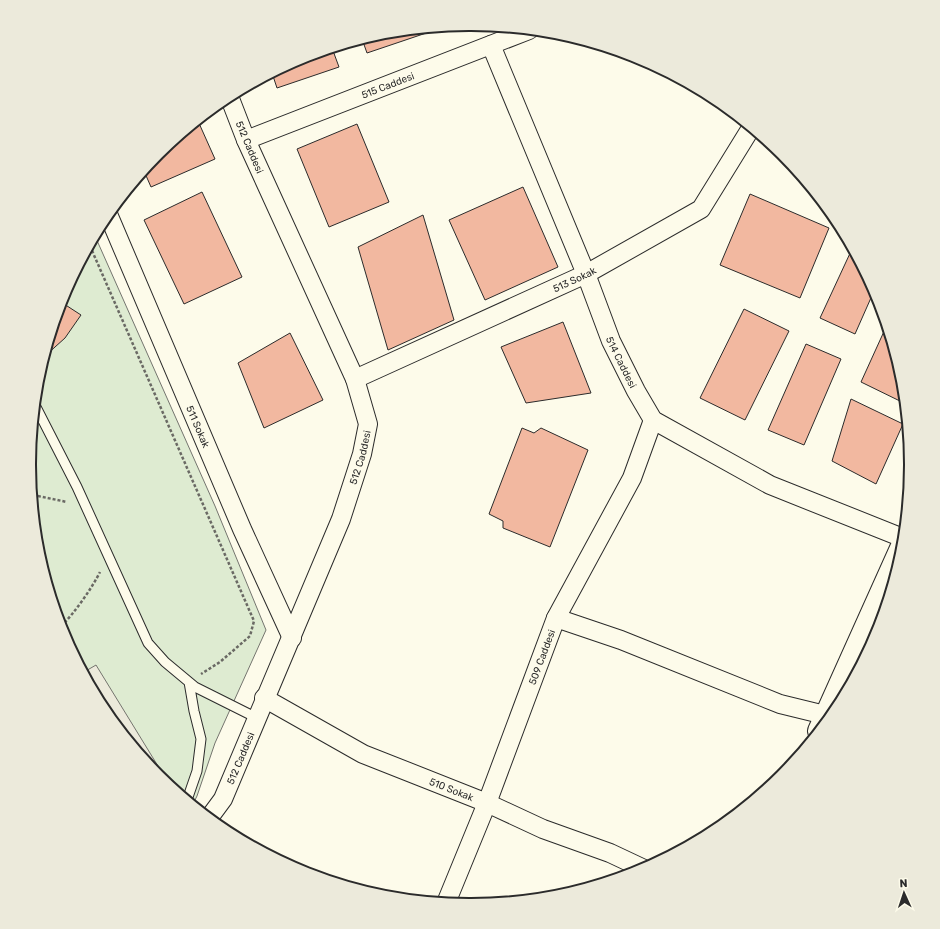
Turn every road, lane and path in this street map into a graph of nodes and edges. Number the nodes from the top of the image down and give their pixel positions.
1 (519, 34) edge
2 (491, 45) junction
3 (231, 102) edge
4 (748, 133) edge
5 (246, 140) junction
6 (111, 222) edge
7 (93, 252) edge
8 (586, 274) junction
9 (355, 379) junction
10 (39, 414) edge
11 (653, 420) junction
12 (37, 496) edge
13 (86, 505) junction
14 (897, 536) edge
15 (108, 554) junction
16 (890, 573) edge
17 (556, 618) junction
18 (66, 621) edge
19 (292, 638) junction
20 (189, 682) junction
21 (264, 698) junction
22 (831, 704) edge
23 (257, 718) junction
24 (819, 721) edge
25 (189, 794) edge
26 (487, 803) junction
27 (213, 813) edge
28 (636, 865) edge
29 (448, 897) edge

1 - 2 street, 515 Caddesi
2 - 5 street, 515 Caddesi
2 - 8 street, 514 Caddesi
3 - 5 street, 512 Caddesi
4 - 8 street, 513 Sokak
5 - 9 street, 512 Caddesi
6 - 19 street, 511 Sokak
7 - 20 path
8 - 9 street, 513 Sokak
8 - 11 street, 514 Caddesi
9 - 19 street, 512 Caddesi
10 - 13 lane
11 - 14 street
11 - 17 street, 509 Caddesi
12 - 13 path
13 - 15 lane
15 - 18 path
15 - 20 lane
16 - 22 main road
17 - 24 street
17 - 26 street, 509 Caddesi
19 - 21 street, 512 Caddesi
20 - 23 lane
20 - 25 lane
21 - 23 street, 512 Caddesi
21 - 26 street, 510 Sokak
23 - 27 street, 512 Caddesi
26 - 28 street, 510 Sokak
26 - 29 street, 509 Caddesi

